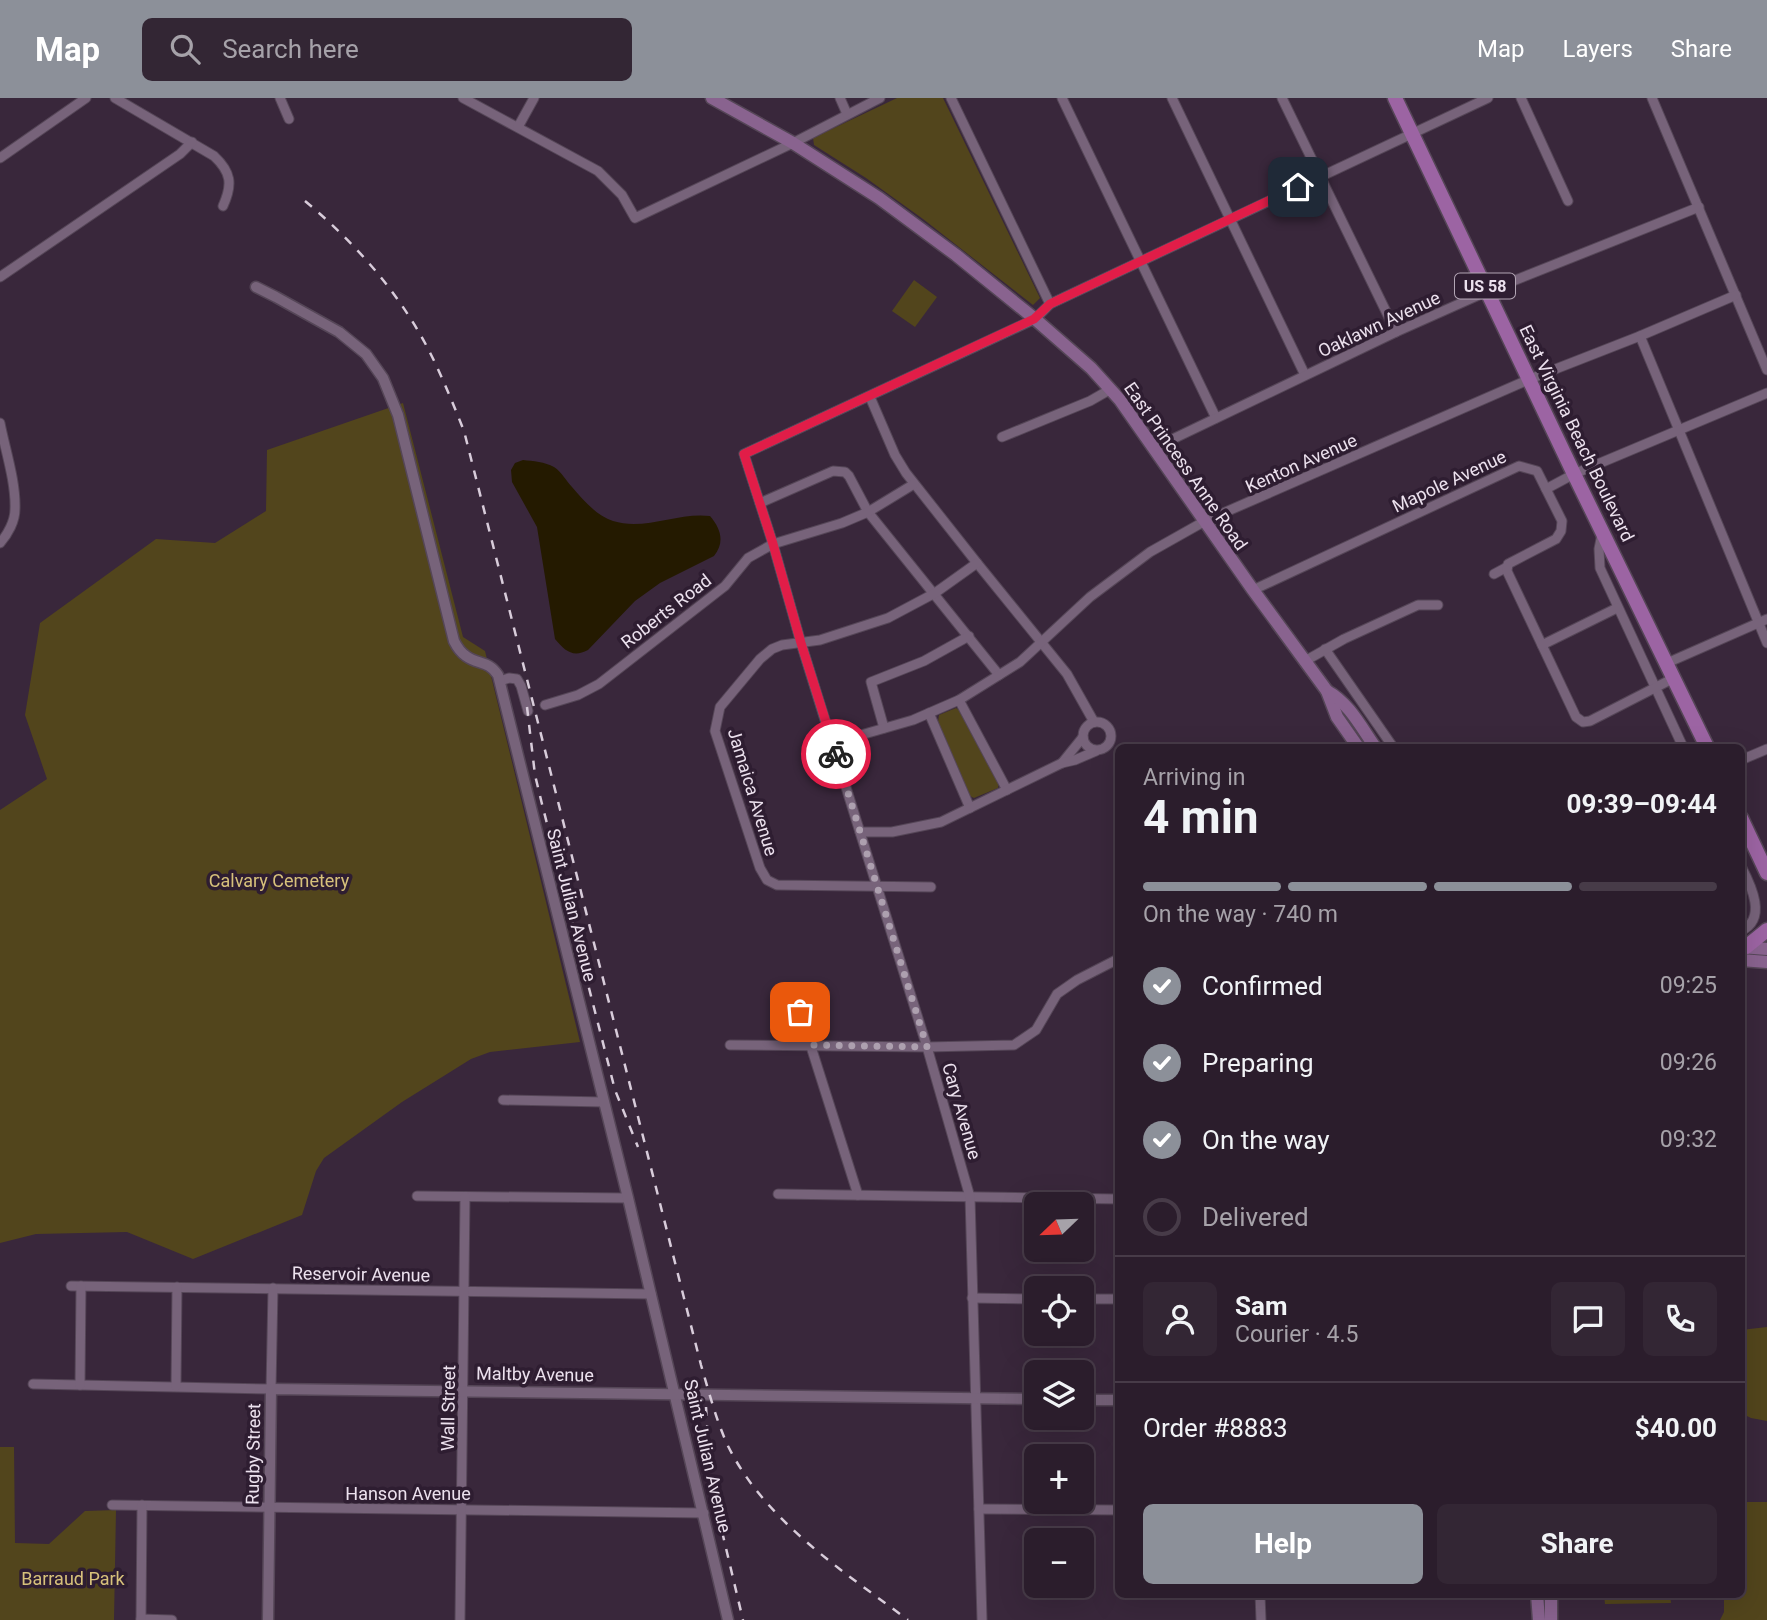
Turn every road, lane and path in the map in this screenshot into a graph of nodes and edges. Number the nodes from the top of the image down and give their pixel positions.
1 (86, 98) edge
2 (115, 98) edge
3 (280, 98) edge
4 (463, 98) edge
5 (534, 98) edge
6 (712, 98) edge
7 (840, 98) edge
8 (880, 98) edge
9 (951, 98) edge
10 (1062, 98) edge
11 (1172, 98) edge
12 (1282, 98) edge
13 (1395, 98) edge
14 (1488, 98) edge
15 (1521, 98) edge
16 (1652, 98) edge
17 (848, 114) junction
18 (289, 119) dead end
19 (518, 127) junction
20 (1411, 133) junction
21 (192, 142) junction
22 (793, 143) junction
23 (0, 158) edge
24 (1320, 177) junction
25 (1568, 201) dead end
26 (223, 206) dead end
27 (1699, 207) junction
28 (1230, 220) junction
29 (1141, 262) junction
30 (0, 277) edge
31 (256, 287) dead end
32 (1488, 291) junction
33 (1736, 295) junction
34 (1050, 304) junction
35 (1034, 319) junction
36 (1396, 332) junction
37 (1640, 336) junction
38 (1767, 370) edge
39 (1305, 375) junction
40 (1530, 379) junction
41 (1111, 389) junction
42 (1767, 393) edge
43 (870, 397) junction
44 (1216, 418) junction
45 (0, 423) edge
46 (1678, 429) junction
47 (1002, 437) dead end
48 (1154, 449) junction
49 (1574, 474) junction
50 (914, 484) junction
51 (1546, 489) junction
52 (760, 503) junction
53 (868, 512) junction
54 (1205, 522) junction
55 (1602, 532) junction
56 (0, 543) edge
57 (773, 544) junction
58 (976, 564) junction
59 (1507, 567) junction
60 (1494, 574) dead end
61 (1253, 590) junction
62 (935, 593) junction
63 (1438, 606) dead end
64 (1617, 608) junction
65 (1763, 621) edge
66 (969, 636) junction
67 (801, 643) junction
68 (1041, 643) junction
69 (1767, 643) edge
70 (1542, 645) junction
71 (1325, 649) junction
72 (1305, 662) junction
73 (1667, 663) junction
74 (999, 675) junction
75 (1674, 678) junction
76 (499, 681) junction
77 (1654, 689) junction
78 (1327, 691) junction
79 (959, 699) junction
80 (545, 705) dead end
81 (528, 711) dead end
82 (929, 713) junction
83 (1094, 722) junction
84 (884, 728) junction
85 (1083, 737) junction
86 (833, 743) junction
87 (1357, 744) edge
88 (1373, 744) edge
89 (1391, 744) edge
90 (1682, 744) edge
91 (1706, 744) edge
92 (1767, 748) edge
93 (1096, 751) junction
94 (1745, 758) edge
95 (1062, 763) junction
96 (1007, 790) junction
97 (970, 808) junction
98 (1745, 826) edge
99 (860, 832) junction
100 (1767, 873) edge
101 (1745, 874) edge
102 (877, 887) junction
103 (931, 887) dead end
104 (1745, 929) edge
105 (1767, 930) edge
106 (1745, 946) edge
107 (1745, 948) edge
108 (1767, 949) edge
109 (1745, 950) edge
110 (1115, 961) edge
111 (1767, 961) edge
112 (800, 1012) dead end
113 (730, 1045) dead end
114 (811, 1045) junction
115 (927, 1047) junction
116 (503, 1100) dead end
117 (604, 1102) junction
118 (778, 1194) dead end
119 (858, 1195) junction
120 (417, 1196) dead end
121 (465, 1197) junction
122 (970, 1197) junction
123 (628, 1198) junction
124 (1115, 1199) edge
125 (177, 1287) junction
126 (273, 1288) junction
127 (464, 1291) junction
128 (651, 1294) junction
129 (972, 1298) junction
130 (1024, 1298) edge
131 (1094, 1299) edge
132 (1115, 1299) edge
133 (33, 1384) dead end
134 (80, 1385) junction
135 (176, 1386) junction
136 (271, 1388) junction
137 (464, 1390) junction
138 (675, 1395) junction
139 (975, 1398) junction
140 (1024, 1399) edge
141 (1094, 1400) edge
142 (1115, 1400) edge
143 (112, 1505) dead end
144 (142, 1505) junction
145 (270, 1507) junction
146 (462, 1509) junction
147 (979, 1509) junction
148 (1115, 1510) edge
149 (704, 1513) junction
150 (1260, 1598) edge
151 (1537, 1598) edge
152 (1551, 1598) edge
153 (141, 1620) edge
154 (172, 1620) edge
155 (268, 1620) edge
156 (460, 1620) edge
157 (728, 1620) edge
158 (982, 1620) edge
159 (1261, 1620) edge
160 (1539, 1620) edge
161 (1551, 1620) edge

1 - 23 street
2 - 21 street
3 - 18 street
4 - 19 street
5 - 19 street
6 - 22 main road, East Princess Anne Road
7 - 17 street
8 - 17 street
9 - 34 street
10 - 29 street
11 - 28 street
12 - 24 street
13 - 20 main road, East Virginia Beach Boulevard / US 58
14 - 20 street
15 - 25 street
16 - 27 street
17 - 22 street
19 - 22 street
20 - 24 street
20 - 32 main road, East Virginia Beach Boulevard / US 58
21 - 26 street
21 - 30 street
22 - 35 main road, East Princess Anne Road
24 - 28 street
24 - 36 street
27 - 32 street, Oaklawn Avenue
27 - 33 street
28 - 29 street
28 - 39 street
29 - 34 street
29 - 44 street
31 - 76 street
32 - 36 street, Oaklawn Avenue
32 - 40 main road, East Virginia Beach Boulevard / US 58
33 - 37 street, Kenton Avenue
33 - 38 street
34 - 35 street
35 - 41 main road, East Princess Anne Road
35 - 43 street
36 - 39 street, Oaklawn Avenue
37 - 40 street, Kenton Avenue
37 - 46 street
39 - 44 street, Oaklawn Avenue
40 - 49 main road, East Virginia Beach Boulevard / US 58
40 - 54 street, Kenton Avenue
41 - 47 street
41 - 48 main road, East Princess Anne Road
42 - 46 street
43 - 50 street
43 - 52 street, Cary Avenue
44 - 48 street, Oaklawn Avenue
45 - 56 street
46 - 49 street
46 - 65 street
48 - 54 main road, East Princess Anne Road
49 - 51 street
49 - 55 main road, East Virginia Beach Boulevard / US 58
50 - 53 street, Roberts Road
50 - 58 street
51 - 59 street
51 - 61 street, Mapole Avenue
52 - 53 street
52 - 57 street, Cary Avenue
53 - 57 street, Roberts Road
53 - 62 street
54 - 61 main road, East Princess Anne Road
54 - 68 street, Kenton Avenue
55 - 64 street
55 - 73 main road, East Virginia Beach Boulevard / US 58
57 - 67 street, Cary Avenue
57 - 80 street, Roberts Road
58 - 62 street
58 - 68 street
59 - 60 street
59 - 70 street
61 - 72 main road, East Princess Anne Road
62 - 66 street
62 - 67 street
63 - 71 street
64 - 70 street
64 - 77 street
65 - 69 street
65 - 73 street
66 - 74 street
66 - 84 street
67 - 86 street, Cary Avenue
67 - 102 street, Jamaica Avenue
68 - 74 street, Kenton Avenue
68 - 83 street
70 - 77 street
71 - 72 street
71 - 89 street
72 - 78 main road, East Princess Anne Road
73 - 75 main road, East Virginia Beach Boulevard / US 58
74 - 79 street, Kenton Avenue
75 - 77 street
75 - 91 main road, East Virginia Beach Boulevard / US 58
76 - 81 street
76 - 117 street, Saint Julian Avenue
77 - 90 street
78 - 87 main road, East Princess Anne Road
78 - 88 main road, East Princess Anne Road
79 - 82 street, Kenton Avenue
79 - 96 street
82 - 84 street, Kenton Avenue
82 - 97 street
83 - 85 street
83 - 93 street
84 - 86 street, Kenton Avenue
85 - 93 street
85 - 95 street
86 - 99 street, Cary Avenue
92 - 94 street
93 - 95 street
95 - 96 street
96 - 97 street
97 - 99 street
98 - 100 main road
99 - 102 street, Cary Avenue
101 - 104 street
102 - 103 street
102 - 115 street, Cary Avenue
105 - 106 main road
107 - 108 main road
109 - 111 main road
110 - 115 street
112 - 114 street
113 - 114 street
114 - 115 street
114 - 119 street
115 - 122 street, Cary Avenue
116 - 117 street
117 - 123 street, Saint Julian Avenue
118 - 119 street
119 - 122 street
120 - 121 street
121 - 123 street
121 - 127 street, Wall Street
122 - 124 street
122 - 129 street, Cary Avenue
123 - 128 street, Saint Julian Avenue
125 - 126 street, Reservoir Avenue
125 - 134 street, Reservoir Avenue
125 - 135 street
126 - 127 street, Reservoir Avenue
126 - 136 street, Rugby Street
127 - 128 street, Reservoir Avenue
127 - 137 street, Wall Street
128 - 138 street, Saint Julian Avenue
129 - 130 street
129 - 139 street, Cary Avenue
131 - 132 street
133 - 134 street, Maltby Avenue
134 - 135 street, Maltby Avenue
135 - 136 street, Maltby Avenue
136 - 137 street, Maltby Avenue
136 - 145 street, Rugby Street
137 - 138 street, Maltby Avenue
137 - 146 street, Wall Street
138 - 139 street, Maltby Avenue
138 - 149 street, Saint Julian Avenue
139 - 140 street, Maltby Avenue
139 - 147 street, Cary Avenue
141 - 142 street
143 - 144 street, Hanson Avenue
144 - 145 street, Hanson Avenue
144 - 153 street
145 - 146 street, Hanson Avenue
145 - 155 street, Rugby Street
146 - 149 street, Hanson Avenue
146 - 156 street, Wall Street
147 - 148 street
147 - 158 street, Cary Avenue
149 - 157 street, Saint Julian Avenue
150 - 159 street
151 - 160 main road
152 - 161 main road
153 - 154 street

